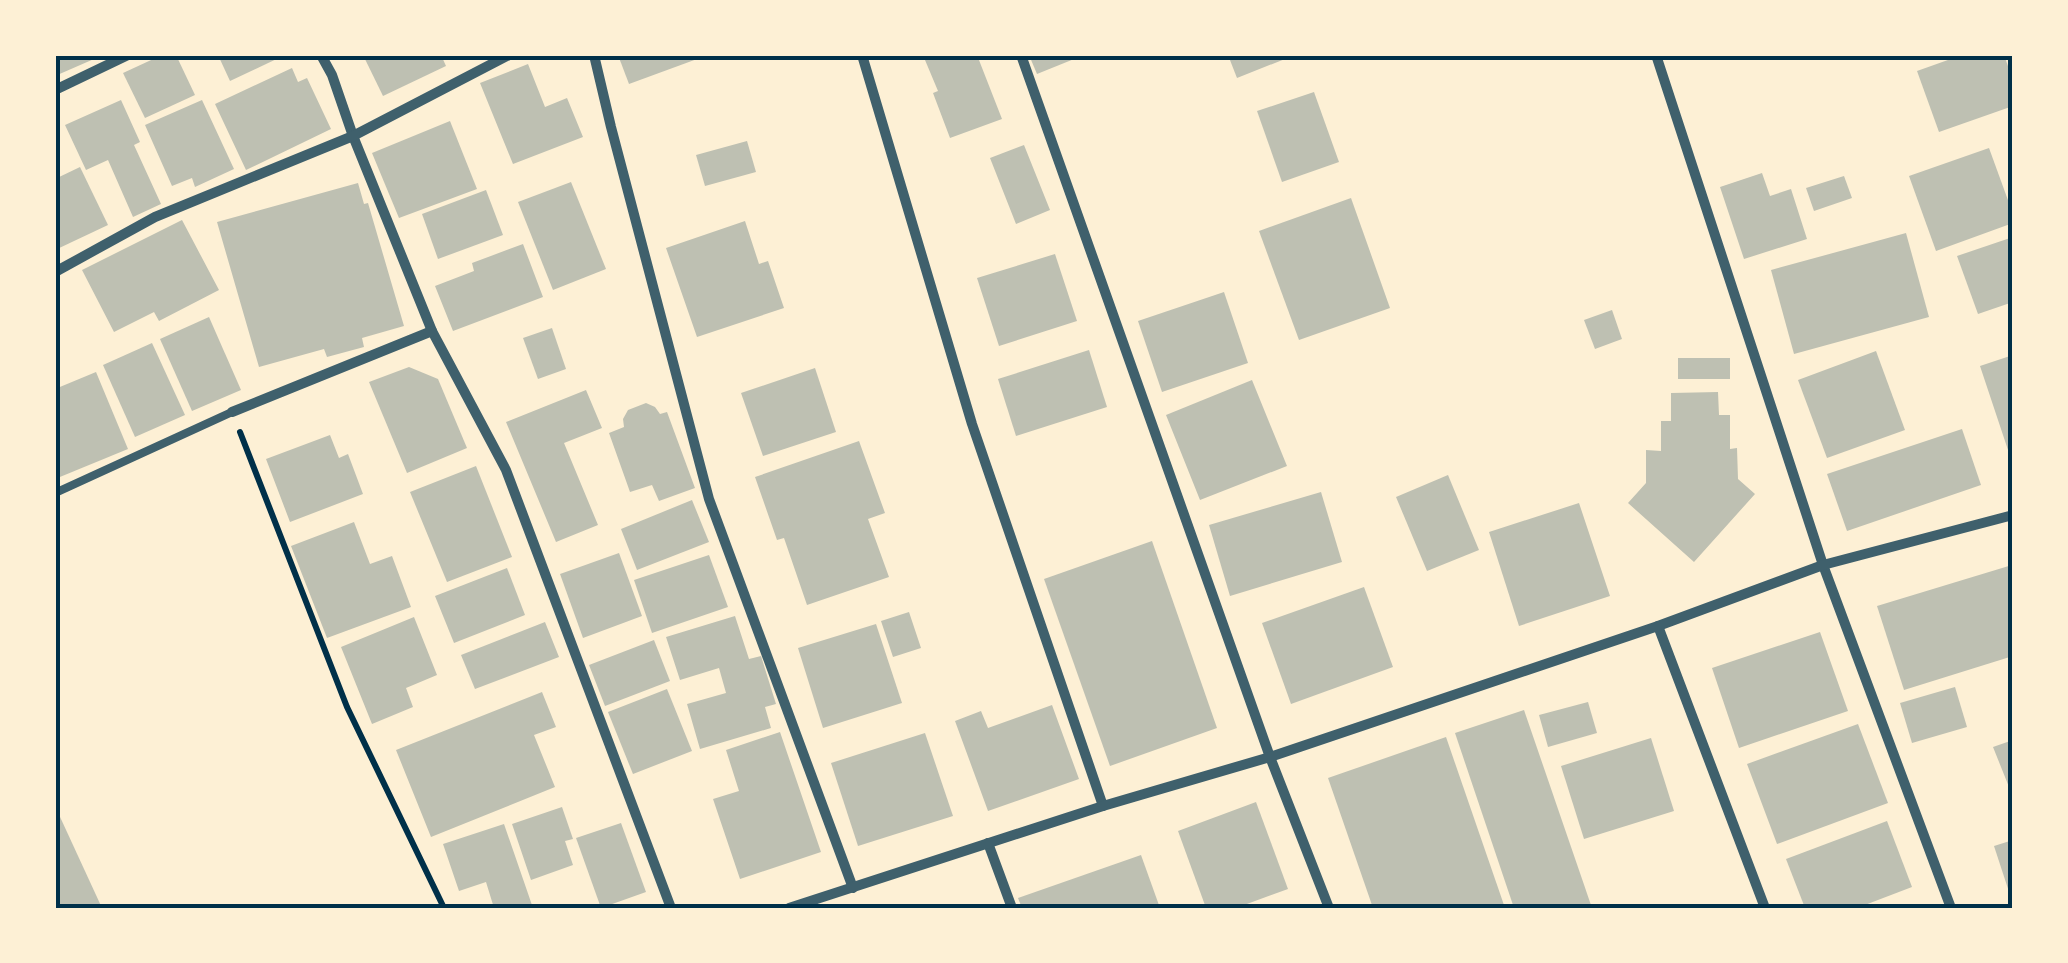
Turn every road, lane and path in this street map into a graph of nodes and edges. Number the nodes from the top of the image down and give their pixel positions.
1 (128, 55) edge
2 (322, 55) edge
3 (509, 55) edge
4 (594, 55) edge
5 (862, 55) edge
6 (1021, 55) edge
7 (1656, 55) edge
8 (55, 90) edge
9 (353, 136) junction
10 (55, 272) edge
11 (432, 331) junction
12 (232, 412) junction
13 (55, 493) edge
14 (2013, 515) edge
15 (1823, 565) junction
16 (1658, 626) junction
17 (1270, 757) junction
18 (1103, 806) junction
19 (988, 843) junction
20 (853, 888) junction
21 (444, 908) edge
22 (671, 908) edge
23 (789, 908) edge
24 (1012, 908) edge
25 (1329, 908) edge
26 (1765, 908) edge
27 (1951, 908) edge

1 - 8 street
2 - 9 street
3 - 9 street
4 - 20 street
5 - 18 street
6 - 17 street
7 - 15 street
9 - 10 street
9 - 11 street
11 - 12 street
11 - 22 street
12 - 13 lane
12 - 21 path
14 - 15 street
15 - 16 street
15 - 27 street
16 - 17 street
16 - 26 street
17 - 18 street
17 - 25 street
18 - 19 street
19 - 20 street
19 - 24 street
20 - 23 street

